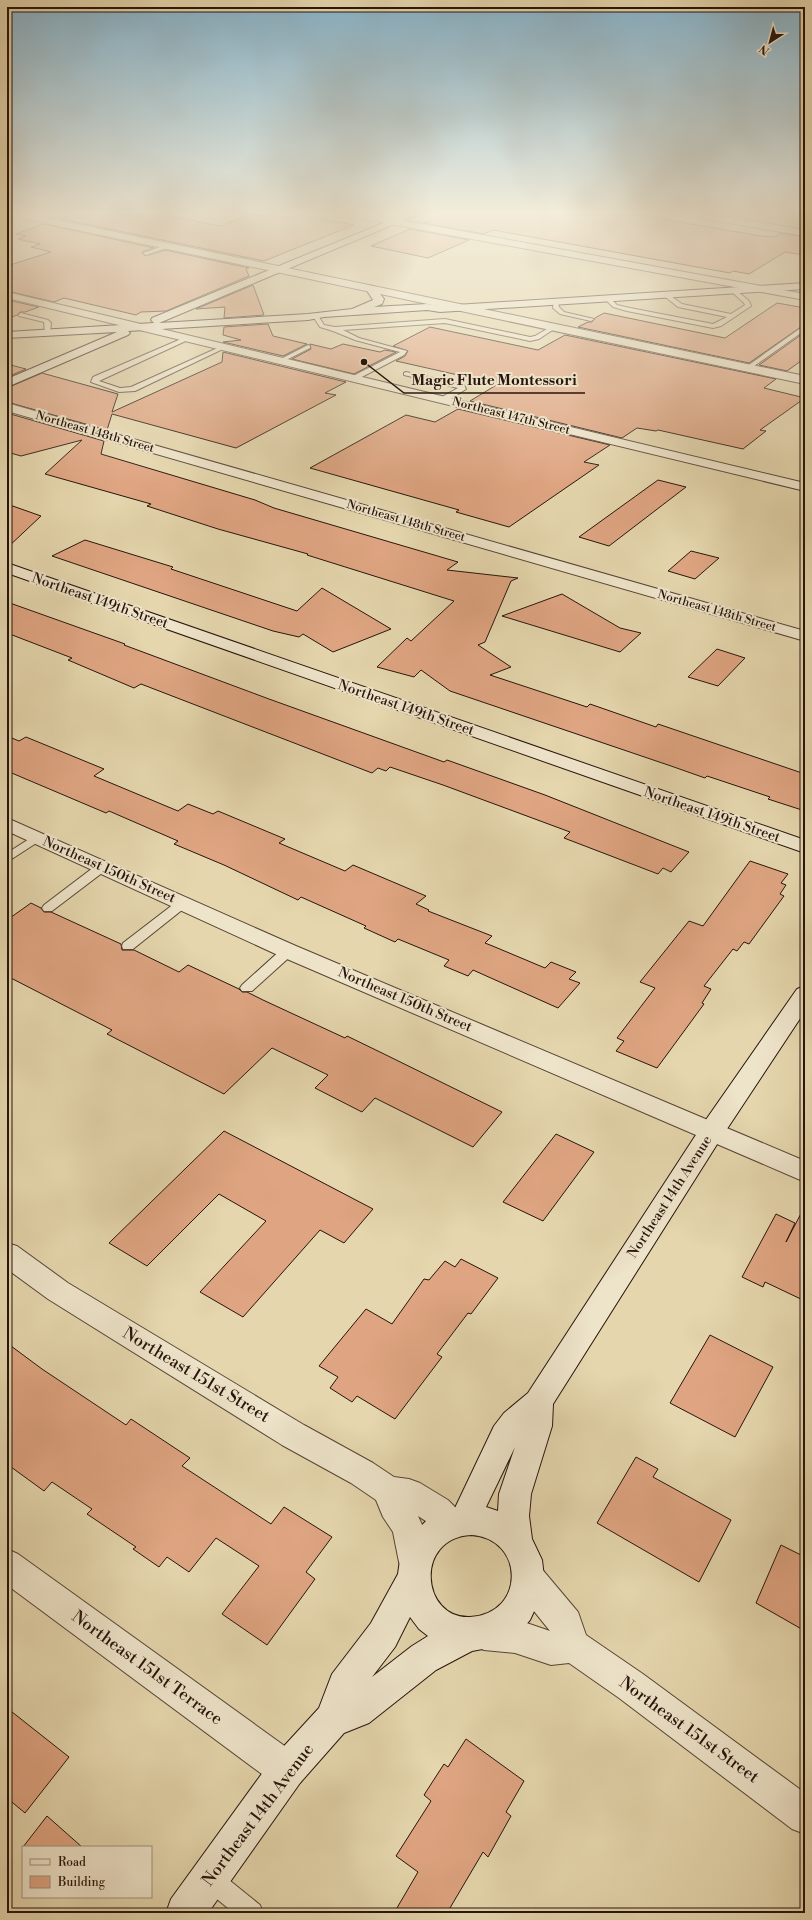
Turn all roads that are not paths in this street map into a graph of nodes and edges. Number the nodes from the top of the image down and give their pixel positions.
1 (47, 305) edge
2 (213, 305) edge
3 (373, 305) edge
4 (443, 305) edge
5 (514, 305) edge
6 (556, 305) edge
7 (614, 305) edge
8 (678, 305) edge
9 (748, 305) edge
10 (206, 308) junction
11 (459, 308) junction
12 (440, 309) junction
13 (350, 312) junction
14 (21, 315) dead end
15 (732, 316) junction
16 (313, 317) junction
17 (591, 319) dead end
18 (385, 320) junction
19 (240, 321) junction
20 (402, 324) junction
21 (139, 327) junction
22 (805, 327) edge
23 (554, 328) junction
24 (335, 329) junction
25 (394, 332) dead end
26 (48, 333) junction
27 (7, 335) edge
28 (188, 338) junction
29 (224, 347) junction
30 (308, 347) dead end
31 (280, 361) junction
32 (748, 368) junction
33 (406, 374) dead end
34 (354, 379) junction
35 (805, 380) edge
36 (7, 383) edge
37 (443, 400) junction
38 (7, 407) edge
39 (805, 487) edge
40 (7, 568) edge
41 (805, 636) edge
42 (7, 824) edge
43 (37, 838) junction
44 (805, 847) edge
45 (7, 858) edge
46 (102, 867) junction
47 (183, 903) junction
48 (48, 908) dead end
49 (128, 946) dead end
50 (288, 951) junction
51 (247, 988) dead end
52 (805, 994) edge
53 (712, 1131) junction
54 (805, 1172) edge
55 (7, 1254) edge
56 (538, 1402) junction
57 (388, 1491) junction
58 (458, 1522) junction
59 (517, 1543) junction
60 (7, 1565) edge
61 (414, 1571) junction
62 (529, 1579) junction
63 (479, 1632) junction
64 (573, 1646) junction
65 (333, 1719) junction
66 (287, 1770) junction
67 (805, 1816) edge
68 (209, 1878) junction
69 (185, 1913) edge
70 (252, 1913) edge

1 - 21 street, Northeast 147th Street
2 - 10 street
3 - 13 street
4 - 11 street
5 - 11 street
6 - 17 lane
7 - 15 lane
8 - 15 lane
9 - 15 lane
10 - 19 street
10 - 21 street
11 - 12 street
11 - 23 street
12 - 13 street
12 - 18 street
13 - 16 street
14 - 26 lane
16 - 18 street
16 - 19 street
16 - 24 lane
18 - 20 lane
18 - 24 lane
19 - 21 street
20 - 23 lane
20 - 25 lane
21 - 26 street
21 - 28 street, Northeast 147th Street
21 - 36 street
22 - 32 lane
23 - 32 street
24 - 34 lane
26 - 27 street
28 - 29 street, Northeast 147th Street
28 - 29 lane
29 - 31 street, Northeast 147th Street
30 - 31 lane
31 - 34 street, Northeast 147th Street
32 - 35 street
33 - 37 lane
34 - 37 street, Northeast 147th Street
37 - 39 street, Northeast 147th Street
38 - 41 street, Northeast 148th Street
40 - 44 street, Northeast 149th Street
42 - 43 street, Northeast 150th Street
43 - 45 lane
43 - 46 street, Northeast 150th Street
46 - 47 street, Northeast 150th Street
46 - 48 lane
47 - 49 lane
47 - 50 street, Northeast 150th Street
50 - 51 lane
50 - 53 street, Northeast 150th Street
52 - 53 street, Northeast 14th Avenue
53 - 54 street, Northeast 150th Street
53 - 56 street, Northeast 14th Avenue
55 - 57 street, Northeast 151st Street
56 - 58 street, Northeast 14th Avenue
56 - 59 street
57 - 58 street, Northeast 151st Street
57 - 61 street
58 - 59 street
58 - 61 street
59 - 62 street
60 - 66 street, Northeast 151st Terrace
61 - 63 street
61 - 65 street, Northeast 14th Avenue
62 - 63 street
62 - 64 street
63 - 64 street
63 - 65 street, Northeast 14th Avenue
64 - 67 street, Northeast 151st Street
65 - 66 street, Northeast 14th Avenue
66 - 68 street, Northeast 14th Avenue
68 - 69 street, Northeast 14th Avenue
68 - 70 lane

